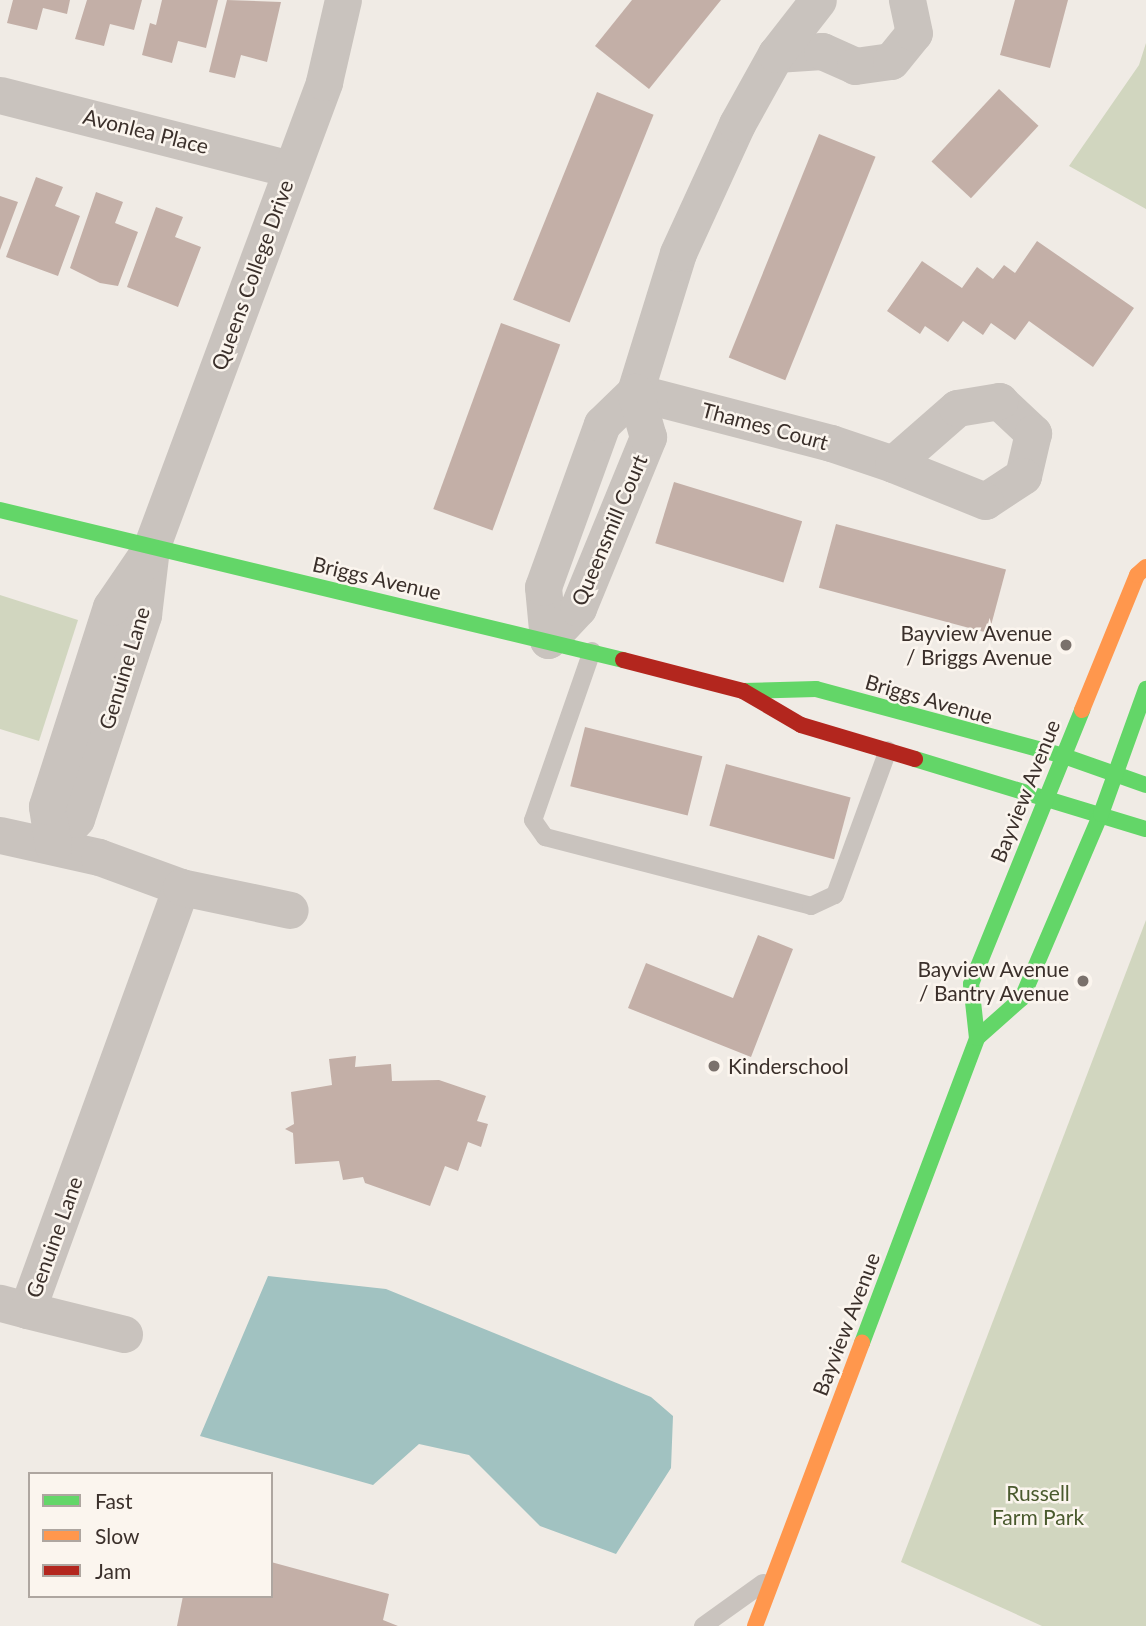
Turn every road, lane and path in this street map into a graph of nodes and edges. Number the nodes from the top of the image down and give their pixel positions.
1 (343, 0) edge
2 (818, 0) edge
3 (907, 0) edge
4 (776, 54) junction
5 (0, 95) edge
6 (291, 169) junction
7 (635, 392) junction
8 (893, 464) dead end
9 (0, 510) edge
10 (151, 548) junction
11 (1146, 568) edge
12 (548, 640) junction
13 (592, 651) junction
14 (1146, 689) edge
15 (743, 691) junction
16 (888, 750) junction
17 (1061, 755) junction
18 (1114, 774) junction
19 (1146, 785) edge
20 (1044, 798) junction
21 (1101, 814) junction
22 (1146, 829) edge
23 (0, 835) edge
24 (53, 845) junction
25 (181, 887) junction
26 (290, 910) dead end
27 (977, 1038) junction
28 (14, 1307) edge
29 (124, 1334) dead end
30 (775, 1575) junction
31 (703, 1626) edge
32 (755, 1626) edge

1 - 6 street, Queens College Drive
2 - 4 street
3 - 4 street
4 - 7 street
5 - 6 street, Avonlea Place
6 - 10 street, Queens College Drive
7 - 8 street, Thames Court
7 - 12 street, Queensmill Court
9 - 10 street, Briggs Avenue
10 - 12 street, Briggs Avenue
10 - 24 street, Genuine Lane
11 - 17 street, Bayview Avenue
12 - 13 street, Briggs Avenue
13 - 15 street, Briggs Avenue
13 - 16 lane
14 - 18 street, Bayview Avenue
15 - 16 street, Briggs Avenue
15 - 17 street, Briggs Avenue
16 - 20 street, Briggs Avenue
17 - 18 street, Briggs Avenue
17 - 20 street, Bayview Avenue
18 - 19 street, Briggs Avenue
18 - 21 street, Bayview Avenue
20 - 21 street, Briggs Avenue
20 - 27 street, Bayview Avenue
21 - 22 street, Briggs Avenue
21 - 27 street, Bayview Avenue
23 - 24 street
24 - 25 street
25 - 26 street
25 - 28 street, Genuine Lane
27 - 30 street, Bayview Avenue
28 - 29 street, Genuine Lane
30 - 31 lane
30 - 32 street, Bayview Avenue

